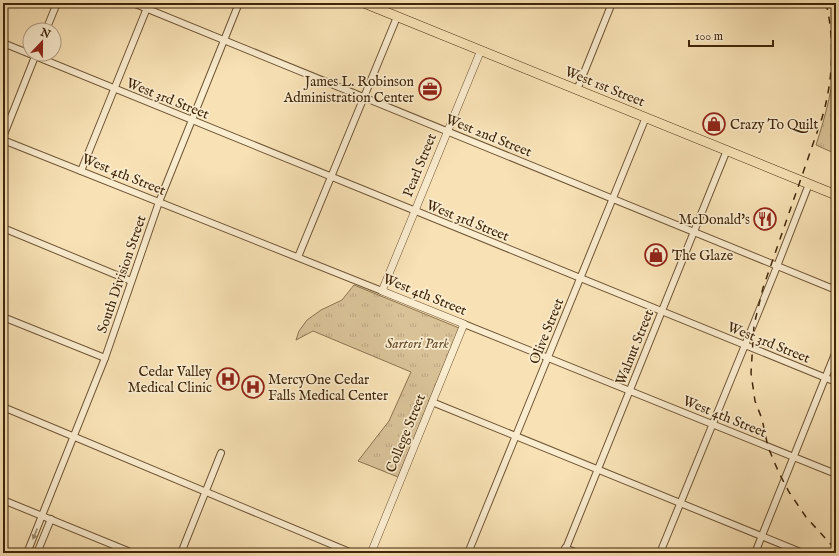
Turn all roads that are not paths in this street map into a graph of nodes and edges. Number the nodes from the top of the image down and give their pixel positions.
1 (57, 3) edge
2 (133, 3) edge
3 (239, 3) edge
4 (364, 3) edge
5 (612, 3) edge
6 (147, 6) edge
7 (397, 17) junction
8 (49, 22) edge
9 (224, 40) junction
10 (3, 43) edge
11 (22, 50) edge
12 (481, 50) junction
13 (33, 62) edge
14 (53, 62) edge
15 (114, 88) junction
16 (577, 90) junction
17 (364, 97) junction
18 (646, 118) junction
19 (192, 120) junction
20 (447, 131) junction
21 (3, 137) edge
22 (3, 140) edge
23 (726, 150) junction
24 (81, 171) junction
25 (331, 177) junction
26 (809, 184) junction
27 (836, 195) edge
28 (613, 199) junction
29 (159, 202) junction
30 (415, 211) junction
31 (3, 228) edge
32 (694, 232) junction
33 (298, 257) junction
34 (778, 266) junction
35 (580, 278) junction
36 (131, 281) junction
37 (382, 290) junction
38 (836, 290) edge
39 (661, 311) junction
40 (3, 316) edge
41 (464, 324) junction
42 (745, 345) junction
43 (836, 351) edge
44 (105, 358) junction
45 (548, 358) junction
46 (825, 378) junction
47 (836, 382) edge
48 (629, 391) junction
49 (432, 402) junction
50 (3, 407) edge
51 (713, 425) junction
52 (516, 436) junction
53 (74, 437) junction
54 (221, 453) dead end
55 (793, 457) junction
56 (597, 470) junction
57 (836, 474) edge
58 (206, 492) junction
59 (3, 500) edge
60 (681, 503) junction
61 (42, 516) junction
62 (51, 519) junction
63 (761, 536) junction
64 (564, 551) edge
65 (27, 553) edge
66 (37, 553) edge
67 (133, 553) edge
68 (181, 553) edge
69 (352, 553) edge
70 (371, 553) edge
71 (468, 553) edge
72 (577, 553) edge
73 (660, 553) edge
74 (755, 553) edge
75 (803, 553) edge

1 - 8 street
2 - 6 street, West 2nd Street
3 - 9 street, South Division Street
4 - 7 main road, West 1st Street
5 - 16 street
6 - 9 street, West 2nd Street
6 - 15 street
7 - 12 main road, West 1st Street
7 - 17 street
9 - 17 street, West 2nd Street
9 - 19 street, South Division Street
10 - 11 street, West 3rd Street
12 - 16 main road, West 1st Street
12 - 20 street, Pearl Street
13 - 21 street
14 - 15 street, West 3rd Street
15 - 19 street, West 3rd Street
15 - 24 street
16 - 18 main road, West 1st Street
17 - 20 street, West 2nd Street
17 - 25 street
18 - 23 main road, West 1st Street
18 - 28 street, Olive Street
19 - 25 street, West 3rd Street
19 - 29 street, South Division Street
20 - 28 street, West 2nd Street
20 - 30 street, Pearl Street
22 - 24 street, West 4th Street
23 - 26 main road, West 1st Street
23 - 32 street, Walnut Street
24 - 29 street, West 4th Street
25 - 30 street, West 3rd Street
25 - 33 street
26 - 27 main road, West 1st Street
26 - 34 street
28 - 32 street, West 2nd Street
28 - 35 street, Olive Street
29 - 33 street, West 4th Street
29 - 36 street, South Division Street
30 - 35 street, West 3rd Street
30 - 37 street, Pearl Street
31 - 36 street
32 - 34 street, West 2nd Street
32 - 39 street, Walnut Street
33 - 37 street, West 4th Street
34 - 38 street, West 2nd Street
34 - 42 street
35 - 39 street, West 3rd Street
35 - 45 street, Olive Street
36 - 44 street, South Division Street
37 - 41 street, West 4th Street
39 - 42 street, West 3rd Street
39 - 48 street, Walnut Street
40 - 44 street
41 - 45 street, West 4th Street
41 - 49 street, College Street
42 - 46 street, West 3rd Street
42 - 51 street
43 - 46 street
44 - 53 street, South Division Street
45 - 48 street, West 4th Street
45 - 52 street, Olive Street
46 - 47 street, West 3rd Street
46 - 55 street
48 - 51 street, West 4th Street
48 - 56 street, Walnut Street
49 - 52 street
49 - 70 street, College Street
50 - 53 street
51 - 55 street, West 4th Street
51 - 60 street
52 - 56 street
52 - 71 street, Olive Street
53 - 58 street
53 - 61 street, South Division Street
54 - 58 street
55 - 57 street, West 4th Street
55 - 63 street
56 - 60 street
56 - 64 street, Walnut Street
58 - 68 street
58 - 69 street
59 - 61 street
60 - 63 street
60 - 73 street
61 - 62 street
61 -> 65 street, South Division Street
62 - 66 street
62 - 67 street
63 - 74 street
63 - 75 street
64 - 72 street

